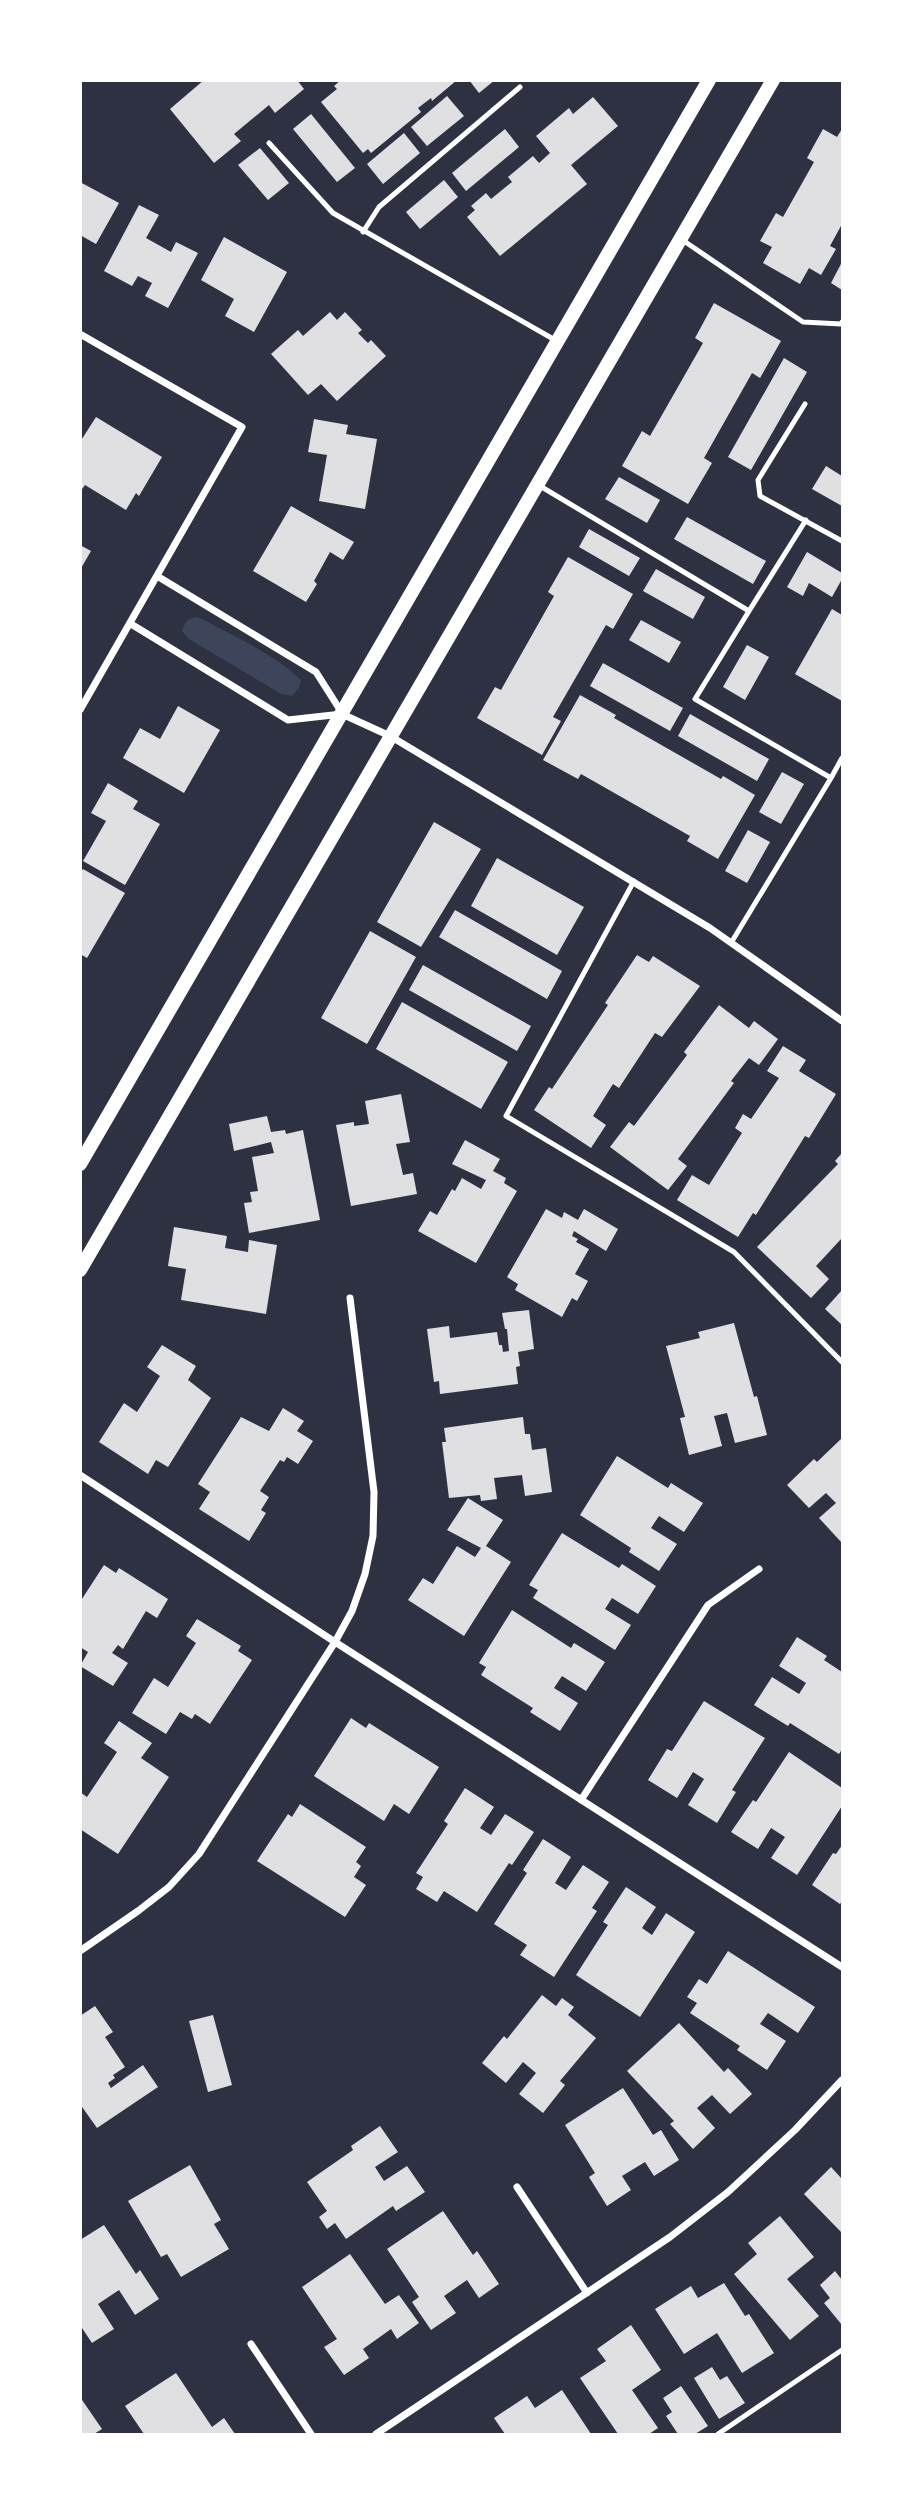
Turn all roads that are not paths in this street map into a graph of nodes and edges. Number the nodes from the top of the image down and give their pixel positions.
1 (709, 80) edge
2 (773, 80) edge
3 (520, 87) dead end
4 (269, 144) dead end
5 (363, 232) junction
6 (681, 239) junction
7 (842, 324) edge
8 (80, 334) edge
9 (558, 341) junction
10 (805, 404) dead end
11 (537, 484) junction
12 (806, 520) junction
13 (842, 541) edge
14 (158, 576) junction
15 (749, 611) junction
16 (131, 624) junction
17 (80, 710) edge
18 (342, 714) junction
19 (390, 736) junction
20 (842, 758) edge
21 (831, 778) junction
22 (634, 881) junction
23 (732, 943) junction
24 (842, 1021) edge
25 (80, 1164) edge
26 (80, 1269) edge
27 (350, 1298) dead end
28 (842, 1362) edge
29 (80, 1475) edge
30 (759, 1569) dead end
31 (335, 1642) junction
32 (581, 1800) junction
33 (80, 1951) edge
34 (842, 1967) edge
35 (842, 2080) edge
36 (517, 2187) dead end
37 (587, 2293) junction
38 (251, 2344) dead end
39 (842, 2350) edge
40 (311, 2434) edge
41 (376, 2434) edge
42 (718, 2434) edge

1 - 9 main road
2 - 6 main road
3 - 5 lane
4 - 5 lane
5 - 9 lane
6 - 7 lane
6 - 11 main road
8 - 14 street
9 - 18 main road
10 - 12 lane
11 - 15 lane
11 - 19 main road
12 - 13 lane
12 - 15 lane
14 - 16 street
14 - 18 street
15 - 21 lane
16 - 17 street
16 - 18 street
18 - 19 street
18 - 25 main road
19 - 22 street
19 - 26 main road
20 - 21 lane
21 - 23 lane
22 - 23 street
22 - 28 lane
23 - 24 street
27 - 31 street
29 - 31 street
30 - 32 street
31 - 32 street
31 - 33 street
32 - 34 street
35 - 37 street
36 - 37 street
37 - 41 street
38 - 40 street
39 - 42 lane

